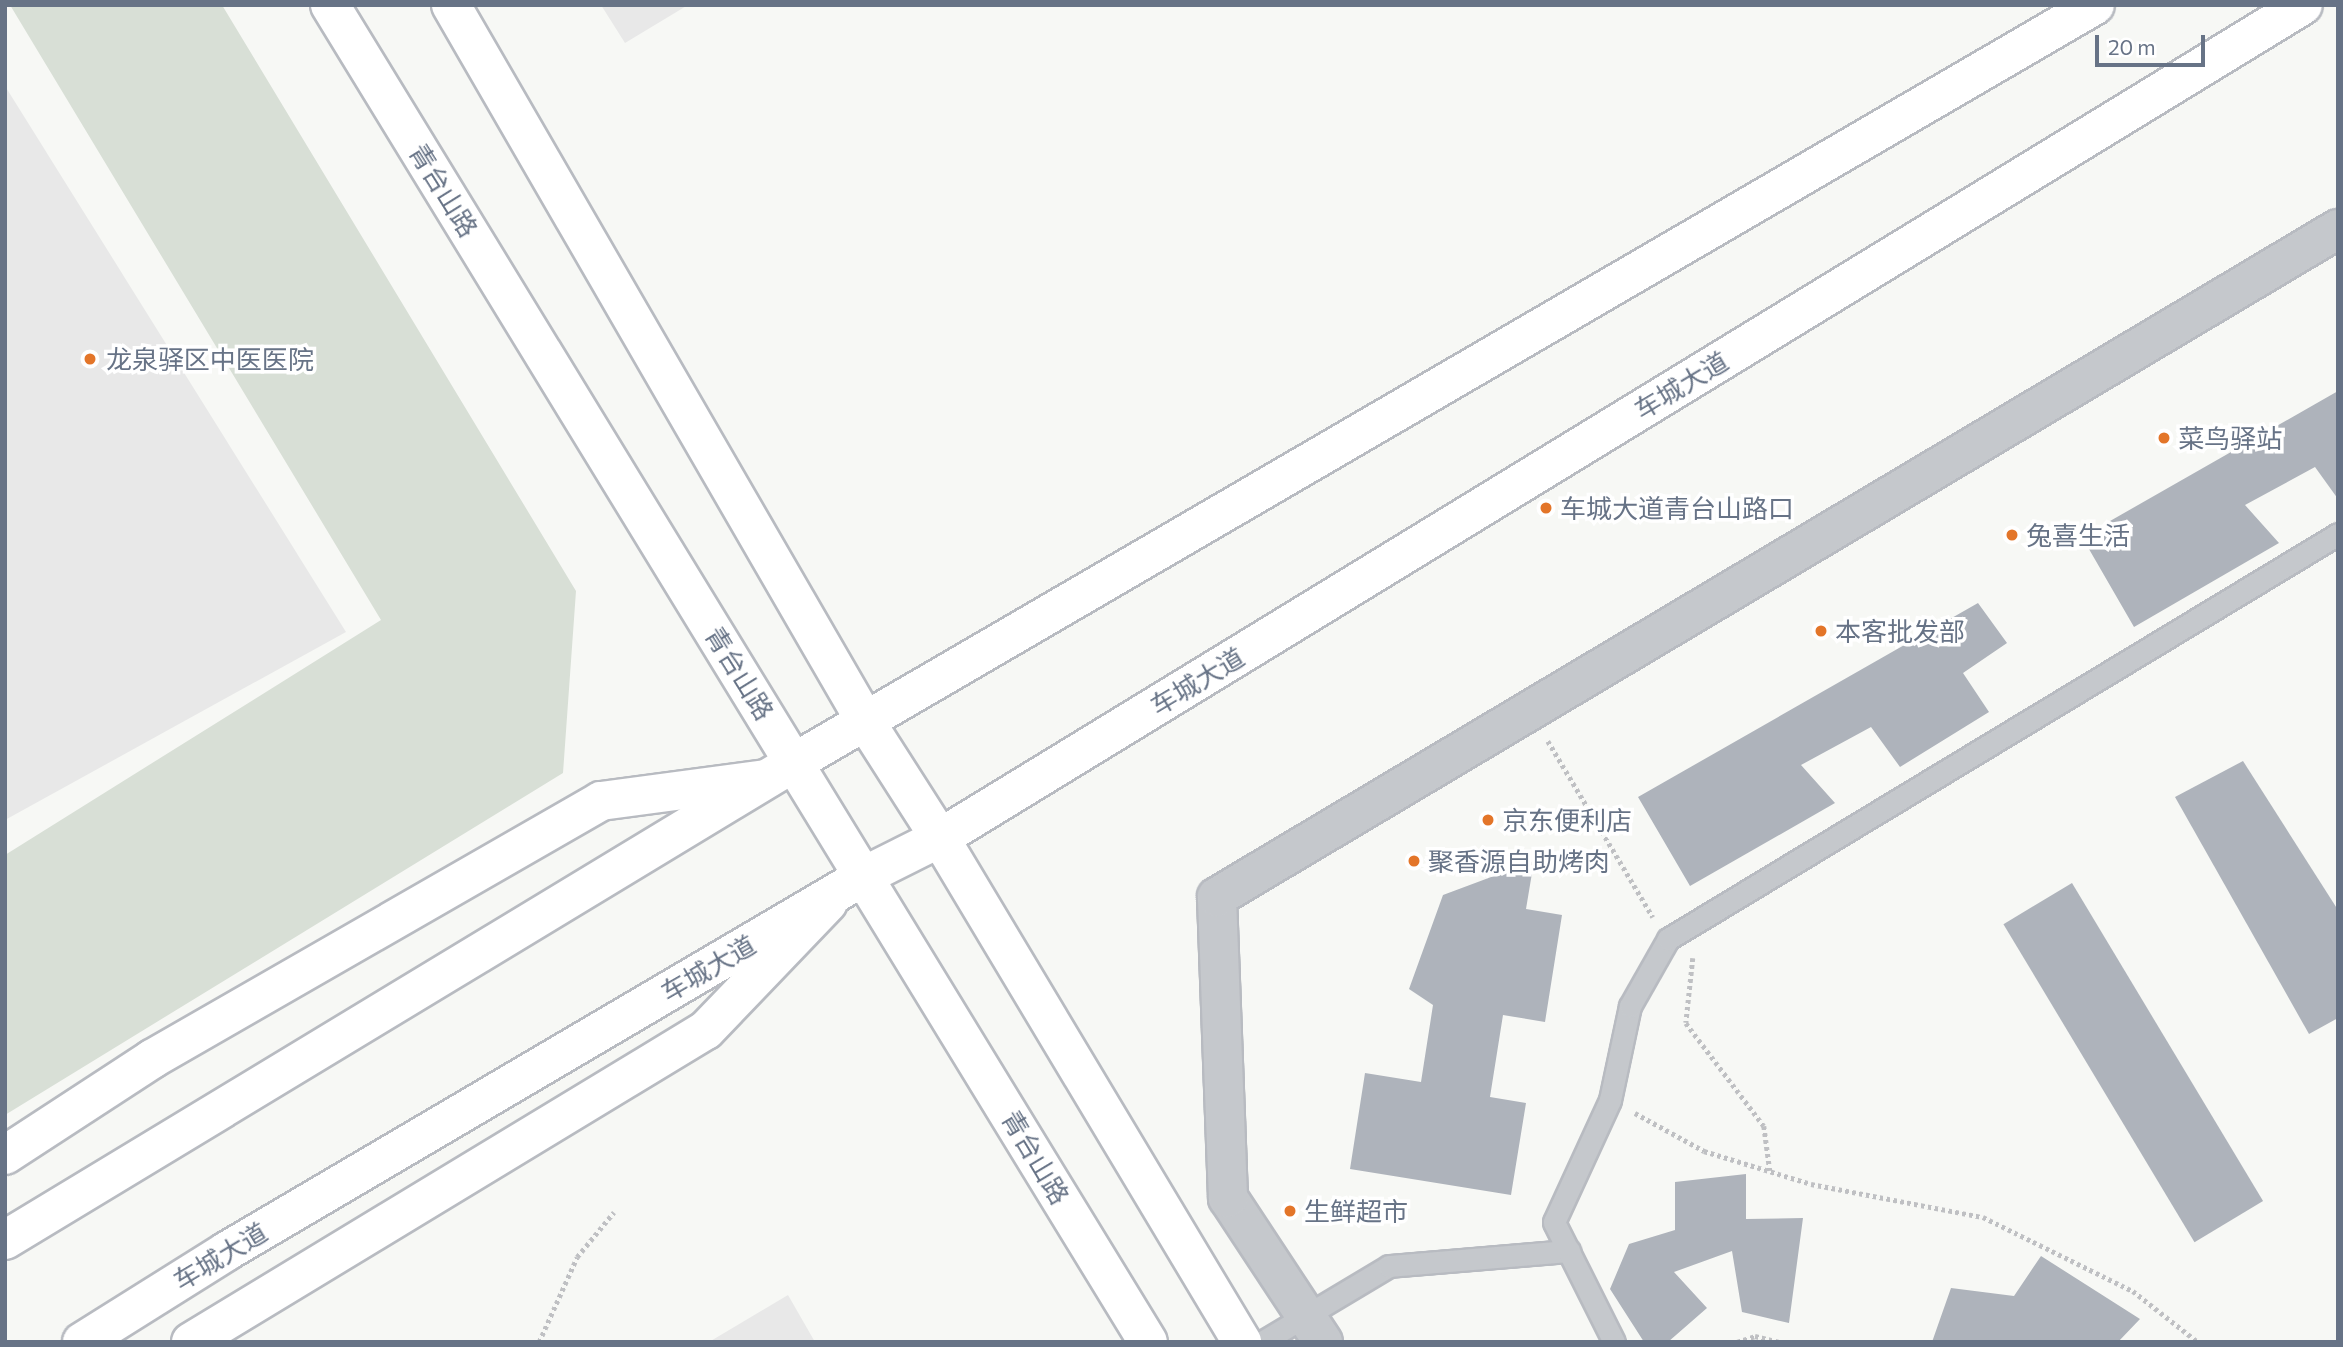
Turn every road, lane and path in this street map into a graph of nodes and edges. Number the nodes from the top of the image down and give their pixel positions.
1 (330, 5) edge
2 (452, 5) edge
3 (2095, 5) edge
4 (2303, 5) edge
5 (2338, 229) edge
6 (2338, 534) edge
7 (1531, 710) junction
8 (867, 724) junction
9 (781, 771) junction
10 (940, 838) junction
11 (853, 883) junction
12 (1668, 939) junction
13 (1610, 1100) junction
14 (5, 1155) edge
15 (1770, 1171) junction
16 (614, 1212) dead end
17 (5, 1240) edge
18 (1569, 1251) junction
19 (1314, 1329) edge
20 (82, 1342) edge
21 (191, 1342) edge
22 (539, 1342) edge
23 (1148, 1342) edge
24 (1242, 1342) edge
25 (1262, 1342) edge
26 (1614, 1342) edge
27 (1737, 1342) edge
28 (1779, 1342) edge
29 (2198, 1342) edge

1 - 9 main road, 青台山路
2 - 8 main road
3 - 8 main road
4 - 10 main road, 车城大道
5 - 7 street
6 - 12 lane
7 - 12 path
7 - 19 street
8 - 9 main road
8 - 10 main road
9 - 11 main road, 青台山路
9 - 14 main road
9 - 17 main road
10 - 11 main road, 车城大道
10 - 24 main road
11 - 20 main road, 车城大道
11 - 21 main road
11 - 23 main road, 青台山路
12 - 13 lane
12 - 15 path
13 - 15 path
13 - 18 lane
15 - 29 path
16 - 22 path
18 - 19 lane
18 - 26 lane
19 - 25 lane
27 - 28 path

